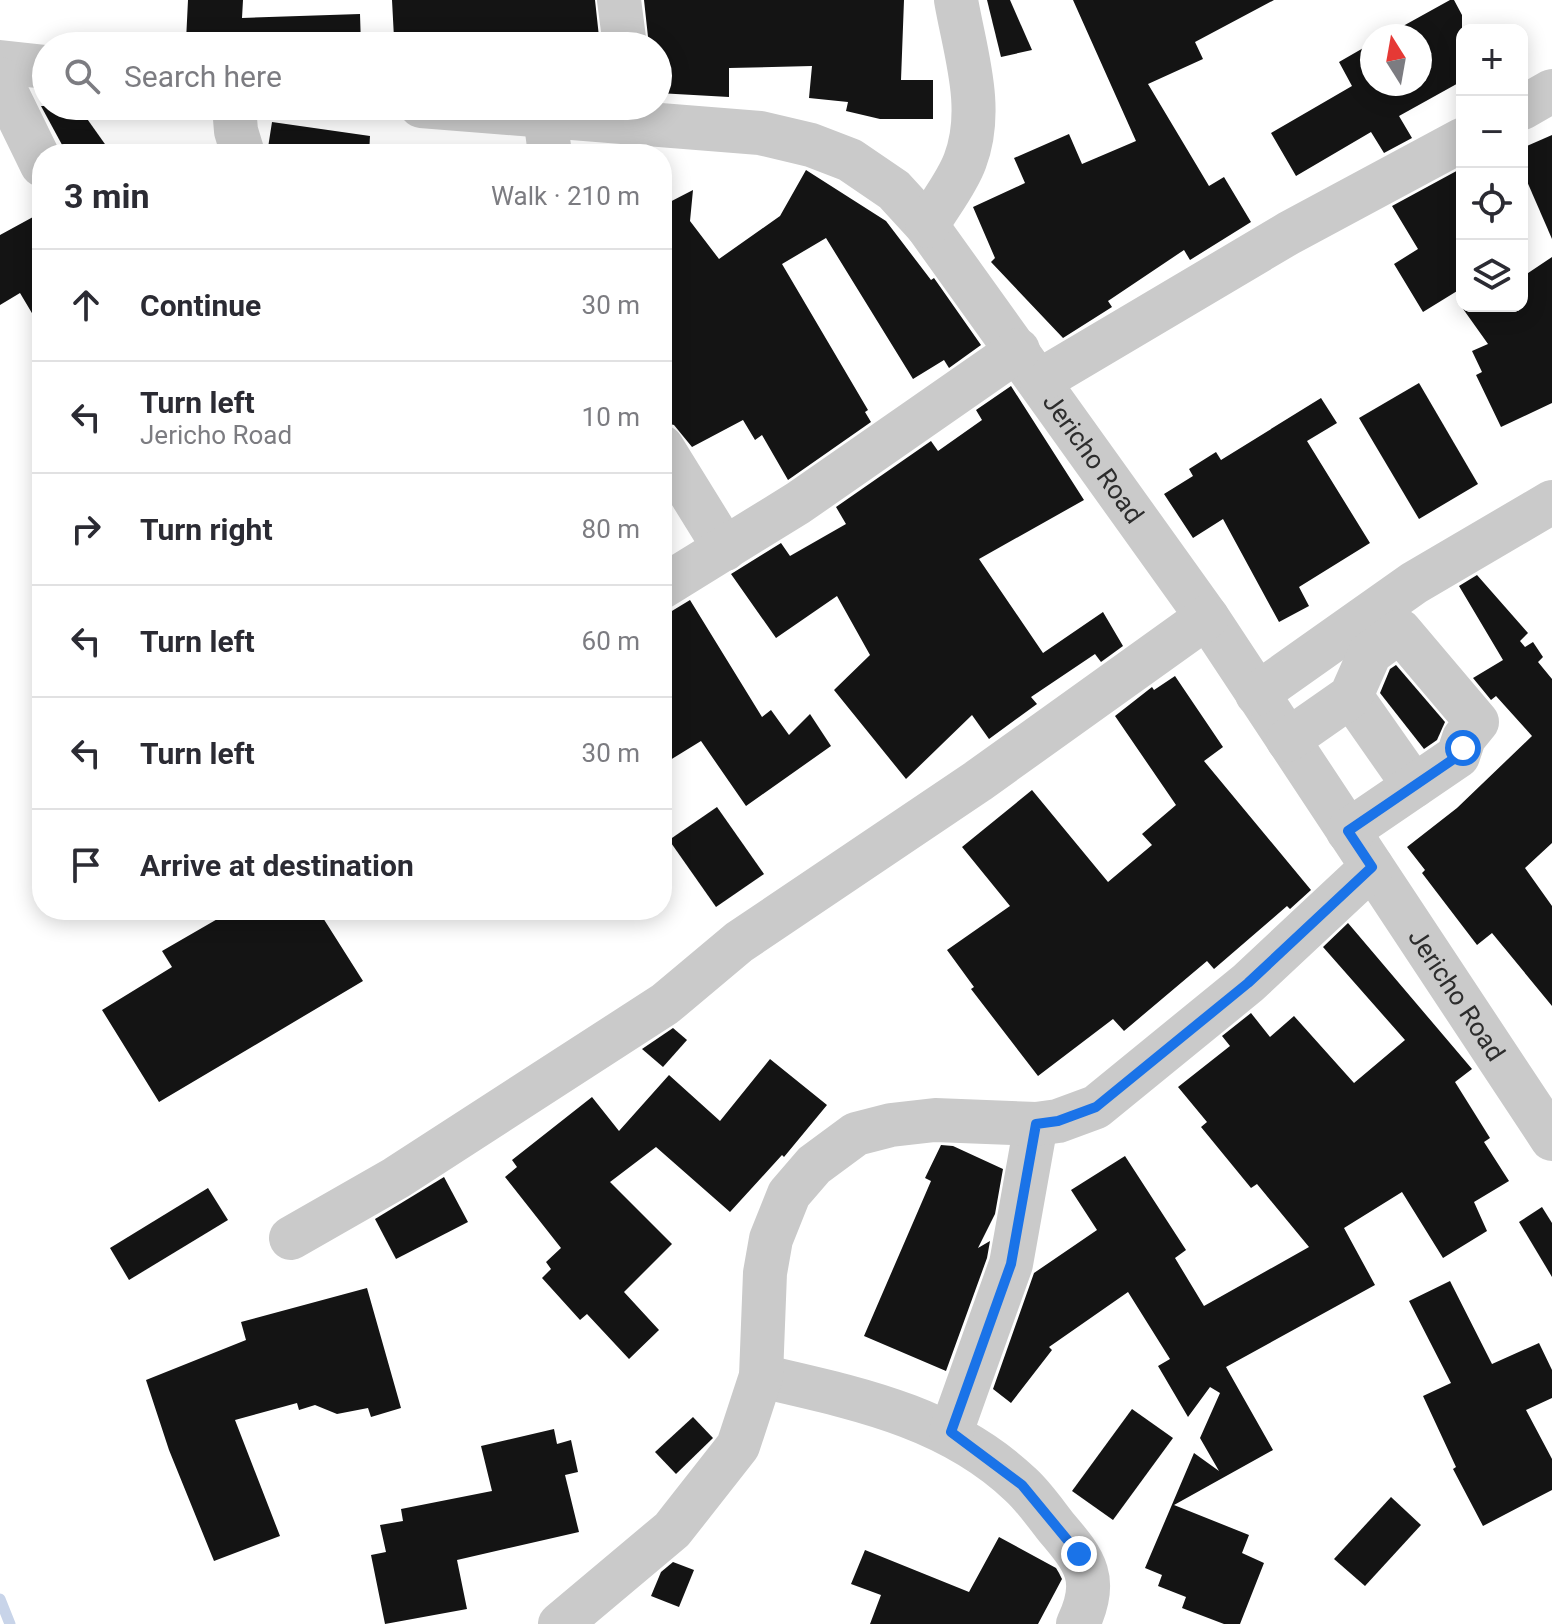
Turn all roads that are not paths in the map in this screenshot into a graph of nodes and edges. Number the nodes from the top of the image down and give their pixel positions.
1 (619, 0) edge
2 (956, 0) edge
3 (623, 32) edge
4 (0, 62) edge
5 (32, 65) edge
6 (0, 79) edge
7 (1552, 91) edge
8 (1528, 105) edge
9 (235, 120) edge
10 (482, 120) edge
11 (604, 120) edge
12 (668, 120) edge
13 (548, 135) edge
14 (1456, 143) edge
15 (240, 144) edge
16 (32, 145) edge
17 (927, 226) junction
18 (1030, 365) junction
19 (672, 463) edge
20 (1552, 502) edge
21 (725, 549) junction
22 (672, 581) edge
23 (1207, 617) junction
24 (1257, 694) junction
25 (1351, 696) junction
26 (1288, 740) junction
27 (1414, 786) junction
28 (1348, 831) junction
29 (1372, 867) junction
30 (1036, 1124) junction
31 (1552, 1139) edge
32 (291, 1238) dead end
33 (761, 1376) junction
34 (951, 1432) junction
35 (560, 1624) edge
36 (1078, 1624) edge

1 - 3 street
2 - 17 street
4 - 5 street
6 - 16 street
7 - 8 street
9 - 15 street
10 - 13 street, Jericho Road
11 - 13 street, Jericho Road
12 - 17 street, Jericho Road
14 - 18 street
17 - 18 street, Jericho Road
18 - 21 street
18 - 23 street, Jericho Road
19 - 21 street
20 - 24 street
21 - 22 street
23 - 24 street, Jericho Road
23 - 32 street
24 - 26 street, Jericho Road
25 - 26 street
25 - 27 street
25 - 27 street
26 - 28 street, Jericho Road
27 - 28 street
28 - 29 street, Jericho Road
29 - 30 street
29 - 31 street, Jericho Road
30 - 33 street
30 - 34 street
33 - 34 street
33 - 35 street
34 - 36 street

